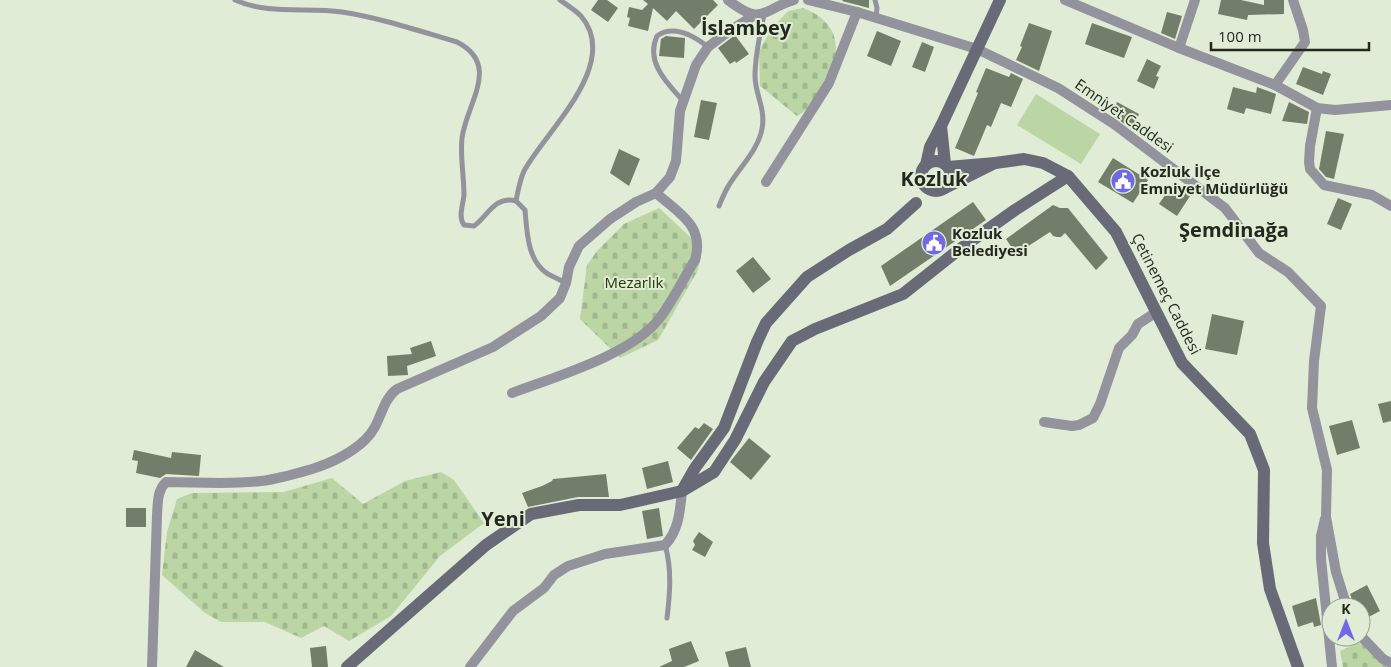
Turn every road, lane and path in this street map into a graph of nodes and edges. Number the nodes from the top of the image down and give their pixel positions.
1 (236, 0) edge
2 (560, 0) edge
3 (728, 0) edge
4 (794, 0) edge
5 (808, 0) edge
6 (875, 0) edge
7 (1000, 0) edge
8 (1065, 0) edge
9 (1196, 0) edge
10 (1293, 0) edge
11 (857, 12) junction
12 (760, 14) junction
13 (876, 18) junction
14 (708, 47) junction
15 (1180, 48) junction
16 (977, 49) junction
17 (1276, 86) junction
18 (683, 102) junction
19 (1391, 105) edge
20 (1317, 108) junction
21 (941, 126) junction
22 (994, 163) junction
23 (926, 165) junction
24 (946, 165) junction
25 (1068, 176) junction
26 (922, 179) junction
27 (766, 182) dead end
28 (943, 189) junction
29 (656, 193) junction
30 (516, 201) junction
31 (916, 203) junction
32 (720, 206) dead end
33 (1391, 206) edge
34 (566, 283) junction
35 (1155, 313) junction
36 (512, 393) dead end
37 (1044, 422) dead end
38 (682, 491) junction
39 (1326, 517) junction
40 (665, 545) junction
41 (1344, 597) edge
42 (667, 618) dead end
43 (1371, 646) edge
44 (1391, 663) edge
45 (152, 667) edge
46 (347, 667) edge
47 (470, 667) edge
48 (1298, 667) edge
49 (1332, 667) edge

1 - 30 lane
2 - 30 lane
3 - 12 street
4 - 12 street
5 - 11 street, Emniyet Caddesi
6 - 13 lane
7 - 16 street
8 - 15 street
9 - 15 street
10 - 17 street
11 - 13 street, Emniyet Caddesi
11 - 27 street
12 - 14 street
12 - 32 lane
13 - 16 street, Emniyet Caddesi
14 - 18 street
14 - 18 lane
15 - 17 street
16 - 21 street
16 - 39 street, Emniyet Caddesi
17 - 20 street
18 - 29 street
19 - 20 street
20 - 33 street
21 - 23 street
21 - 24 street
22 - 24 street, Çetinemeç Caddesi
22 - 25 street, Çetinemeç Caddesi
22 - 28 street, Çetinemeç Caddesi
23 - 24 street
23 - 26 street
24 - 28 street
25 - 35 street, Çetinemeç Caddesi
25 - 38 street
26 - 28 street
26 - 31 street
28 - 31 street, Çetinemeç Caddesi
29 - 34 street
29 - 36 street
30 - 34 lane
31 - 38 street, Çetinemeç Caddesi
34 - 45 street
35 - 37 street
35 - 48 street, Çetinemeç Caddesi
38 - 40 street
38 - 46 street
39 - 41 street, Emniyet Caddesi
39 - 49 street
40 - 42 lane
40 - 47 street
43 - 44 street

